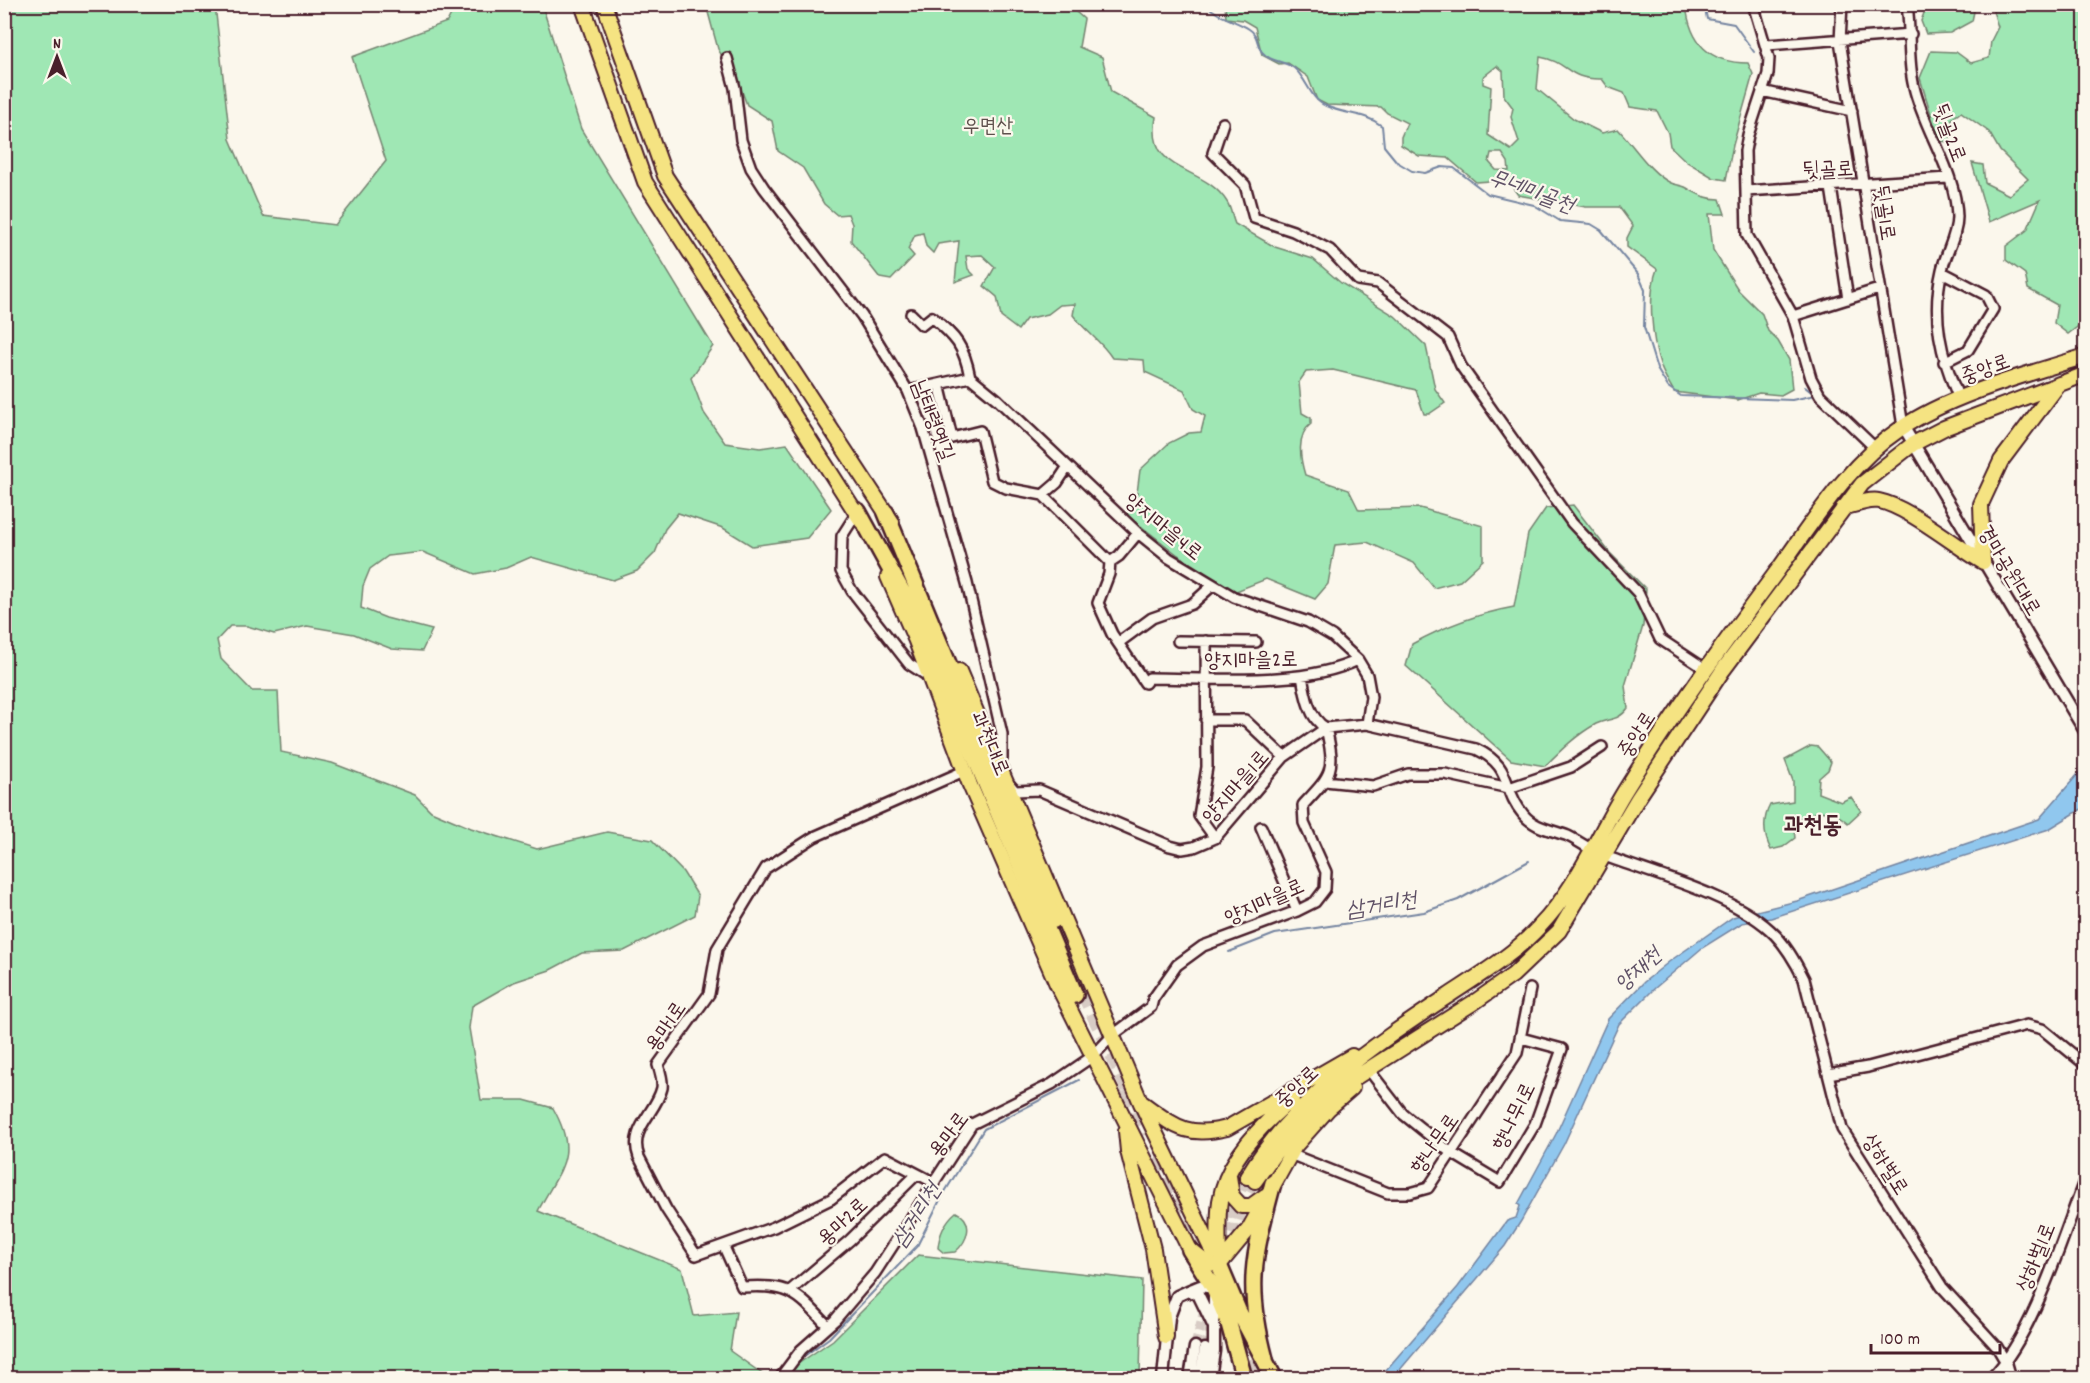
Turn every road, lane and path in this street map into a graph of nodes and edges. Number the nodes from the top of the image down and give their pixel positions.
1 (582, 4) edge
2 (604, 4) edge
3 (1753, 4) edge
4 (1842, 4) edge
5 (1907, 4) edge
6 (1911, 33) junction
7 (1840, 41) junction
8 (1767, 45) junction
9 (728, 58) dead end
10 (1761, 91) junction
11 (1852, 111) junction
12 (1223, 123) dead end
13 (1948, 178) junction
14 (1863, 185) junction
15 (1831, 187) junction
16 (1746, 191) junction
17 (1942, 272) junction
18 (1879, 289) junction
19 (1848, 299) junction
20 (911, 314) dead end
21 (1793, 316) junction
22 (2085, 356) edge
23 (1944, 362) junction
24 (2085, 374) edge
25 (970, 377) junction
26 (2059, 383) junction
27 (939, 384) junction
28 (908, 391) junction
29 (1959, 399) junction
30 (1903, 426) junction
31 (1913, 444) junction
32 (1874, 447) junction
33 (1067, 468) junction
34 (1043, 495) junction
35 (1843, 507) junction
36 (858, 511) junction
37 (886, 513) junction
38 (1138, 533) junction
39 (1110, 561) junction
40 (1983, 562) junction
41 (1213, 585) junction
42 (1178, 641) dead end
43 (1206, 642) junction
44 (1256, 642) dead end
45 (1118, 643) junction
46 (1358, 660) junction
47 (1704, 668) junction
48 (1302, 676) junction
49 (929, 677) junction
50 (1205, 678) junction
51 (1206, 720) junction
52 (1367, 724) junction
53 (1326, 728) junction
54 (2085, 733) edge
55 (1602, 747) dead end
56 (1284, 757) junction
57 (999, 764) junction
58 (964, 771) junction
59 (1325, 781) junction
60 (1008, 784) junction
61 (1509, 788) junction
62 (1262, 827) dead end
63 (1215, 838) junction
64 (1599, 853) junction
65 (1297, 911) junction
66 (1530, 989) dead end
67 (1113, 1035) junction
68 (1521, 1038) junction
69 (1384, 1042) junction
70 (1093, 1056) junction
71 (1387, 1059) junction
72 (2085, 1065) edge
73 (1372, 1074) junction
74 (1828, 1074) junction
75 (1314, 1080) junction
76 (1142, 1103) junction
77 (1125, 1120) junction
78 (1450, 1152) junction
79 (1290, 1155) junction
80 (1229, 1174) junction
81 (916, 1175) junction
82 (2085, 1176) edge
83 (935, 1183) junction
84 (1270, 1188) junction
85 (724, 1247) junction
86 (1190, 1250) junction
87 (1219, 1265) junction
88 (1214, 1288) junction
89 (791, 1290) junction
90 (1188, 1291) junction
91 (828, 1326) junction
92 (1215, 1329) junction
93 (1166, 1337) junction
94 (1265, 1359) junction
95 (2007, 1364) junction
96 (780, 1378) edge
97 (1163, 1378) edge
98 (1190, 1378) edge
99 (1200, 1378) edge
100 (1210, 1378) edge
101 (1244, 1378) edge
102 (1274, 1378) edge
103 (1991, 1378) edge
104 (2011, 1378) edge

1 - 36 main road
2 - 37 main road
3 - 8 street
4 - 7 street, 뒷골1로
5 - 6 street, 뒷골2로
6 - 7 street
6 - 13 street, 뒷골2로
7 - 8 street
7 - 11 street, 뒷골1로
8 - 10 street
9 - 28 street, 남태령옛길
10 - 11 street
10 - 16 street
11 - 14 street, 뒷골1로
12 - 47 street
13 - 14 street, 뒷골로
13 - 17 street, 뒷골2로
14 - 15 street, 뒷골로
14 - 18 street, 뒷골1로
15 - 16 street, 뒷골로
15 - 19 street
16 - 21 street
17 - 23 street, 뒷골2로
17 - 23 street
18 - 19 street
18 - 30 street, 뒷골1로
19 - 21 street
20 - 25 street
21 - 32 street
22 - 29 main road, 중앙로
23 - 29 street, 뒷골2로
24 - 26 main road, 중앙로
25 - 27 street
25 - 33 street, 양지마을4로
26 - 31 main road, 중앙로
26 - 40 main road
27 - 28 street
27 - 34 street
28 - 57 street, 남태령옛길
29 - 30 main road, 중앙로
30 - 31 street, 경마공원대로
30 - 32 main road, 중앙로
31 - 35 main road, 중앙로
31 - 40 street, 경마공원대로
32 - 47 main road, 중앙로
33 - 34 street
33 - 38 street, 양지마을4로
34 - 39 street
35 - 40 main road
35 - 64 main road, 중앙로
36 - 37 highway, 과천대로
36 - 49 main road
36 - 49 street
37 - 57 main road
38 - 39 street
38 - 41 street, 양지마을4로
39 - 45 street
40 - 54 street, 경마공원대로
41 - 45 street
41 - 46 street, 양지마을4로
42 - 43 street
43 - 44 street
43 - 50 street
45 - 50 street, 양지마을2로
46 - 48 street, 양지마을2로
46 - 52 street, 양지마을4로
47 - 64 main road, 중앙로
48 - 50 street, 양지마을2로
48 - 53 street
49 - 58 main road
50 - 51 street
51 - 56 street
51 - 63 street
52 - 53 street, 양지마을1로
52 - 61 street, 양지마을1로
53 - 56 street, 양지마을1로
53 - 59 street, 양지마을로
55 - 61 street
56 - 63 street, 양지마을1로
57 - 60 main road
58 - 70 main road
58 - 85 street, 용마1로
59 - 61 street
59 - 65 street, 양지마을로
60 - 63 street, 양지마을1로
60 - 67 main road
61 - 64 street, 양지마을1로
62 - 65 street
64 - 69 main road, 중앙로
64 - 71 main road, 중앙로
64 - 74 street, 상하벌로
65 - 67 street, 양지마을로
66 - 68 street, 향나무로
67 - 70 street, 용마로
67 - 76 main road
68 - 78 street, 향나무로
68 - 78 street, 향나무1로
69 - 71 main road, 중앙로
69 - 75 main road
70 - 77 main road
70 - 83 street, 용마로
71 - 73 main road
72 - 74 street
73 - 78 street
73 - 79 main road
74 - 95 street, 상하벌로
75 - 76 main road
75 - 80 main road
76 - 87 main road
77 - 86 main road
77 - 93 main road
78 - 79 street, 향나무로
79 - 84 main road
80 - 84 main road
80 - 87 main road
81 - 83 street, 용마1로
81 - 85 street, 용마1로
81 - 89 street, 용마2로
82 - 95 street, 상하벌1로
83 - 91 street, 용마로
84 - 87 main road
84 - 94 highway
85 - 89 street
86 - 87 main road
86 - 88 highway
87 - 88 main road
87 - 94 highway
88 - 90 street
88 - 92 street
88 - 101 highway
89 - 91 street
90 - 92 street
90 - 93 street
91 - 96 street, 용마로
92 - 100 street
93 - 97 street
94 - 102 highway
95 - 103 street, 상하벌1로
95 - 104 street, 상하벌로
98 - 99 street

